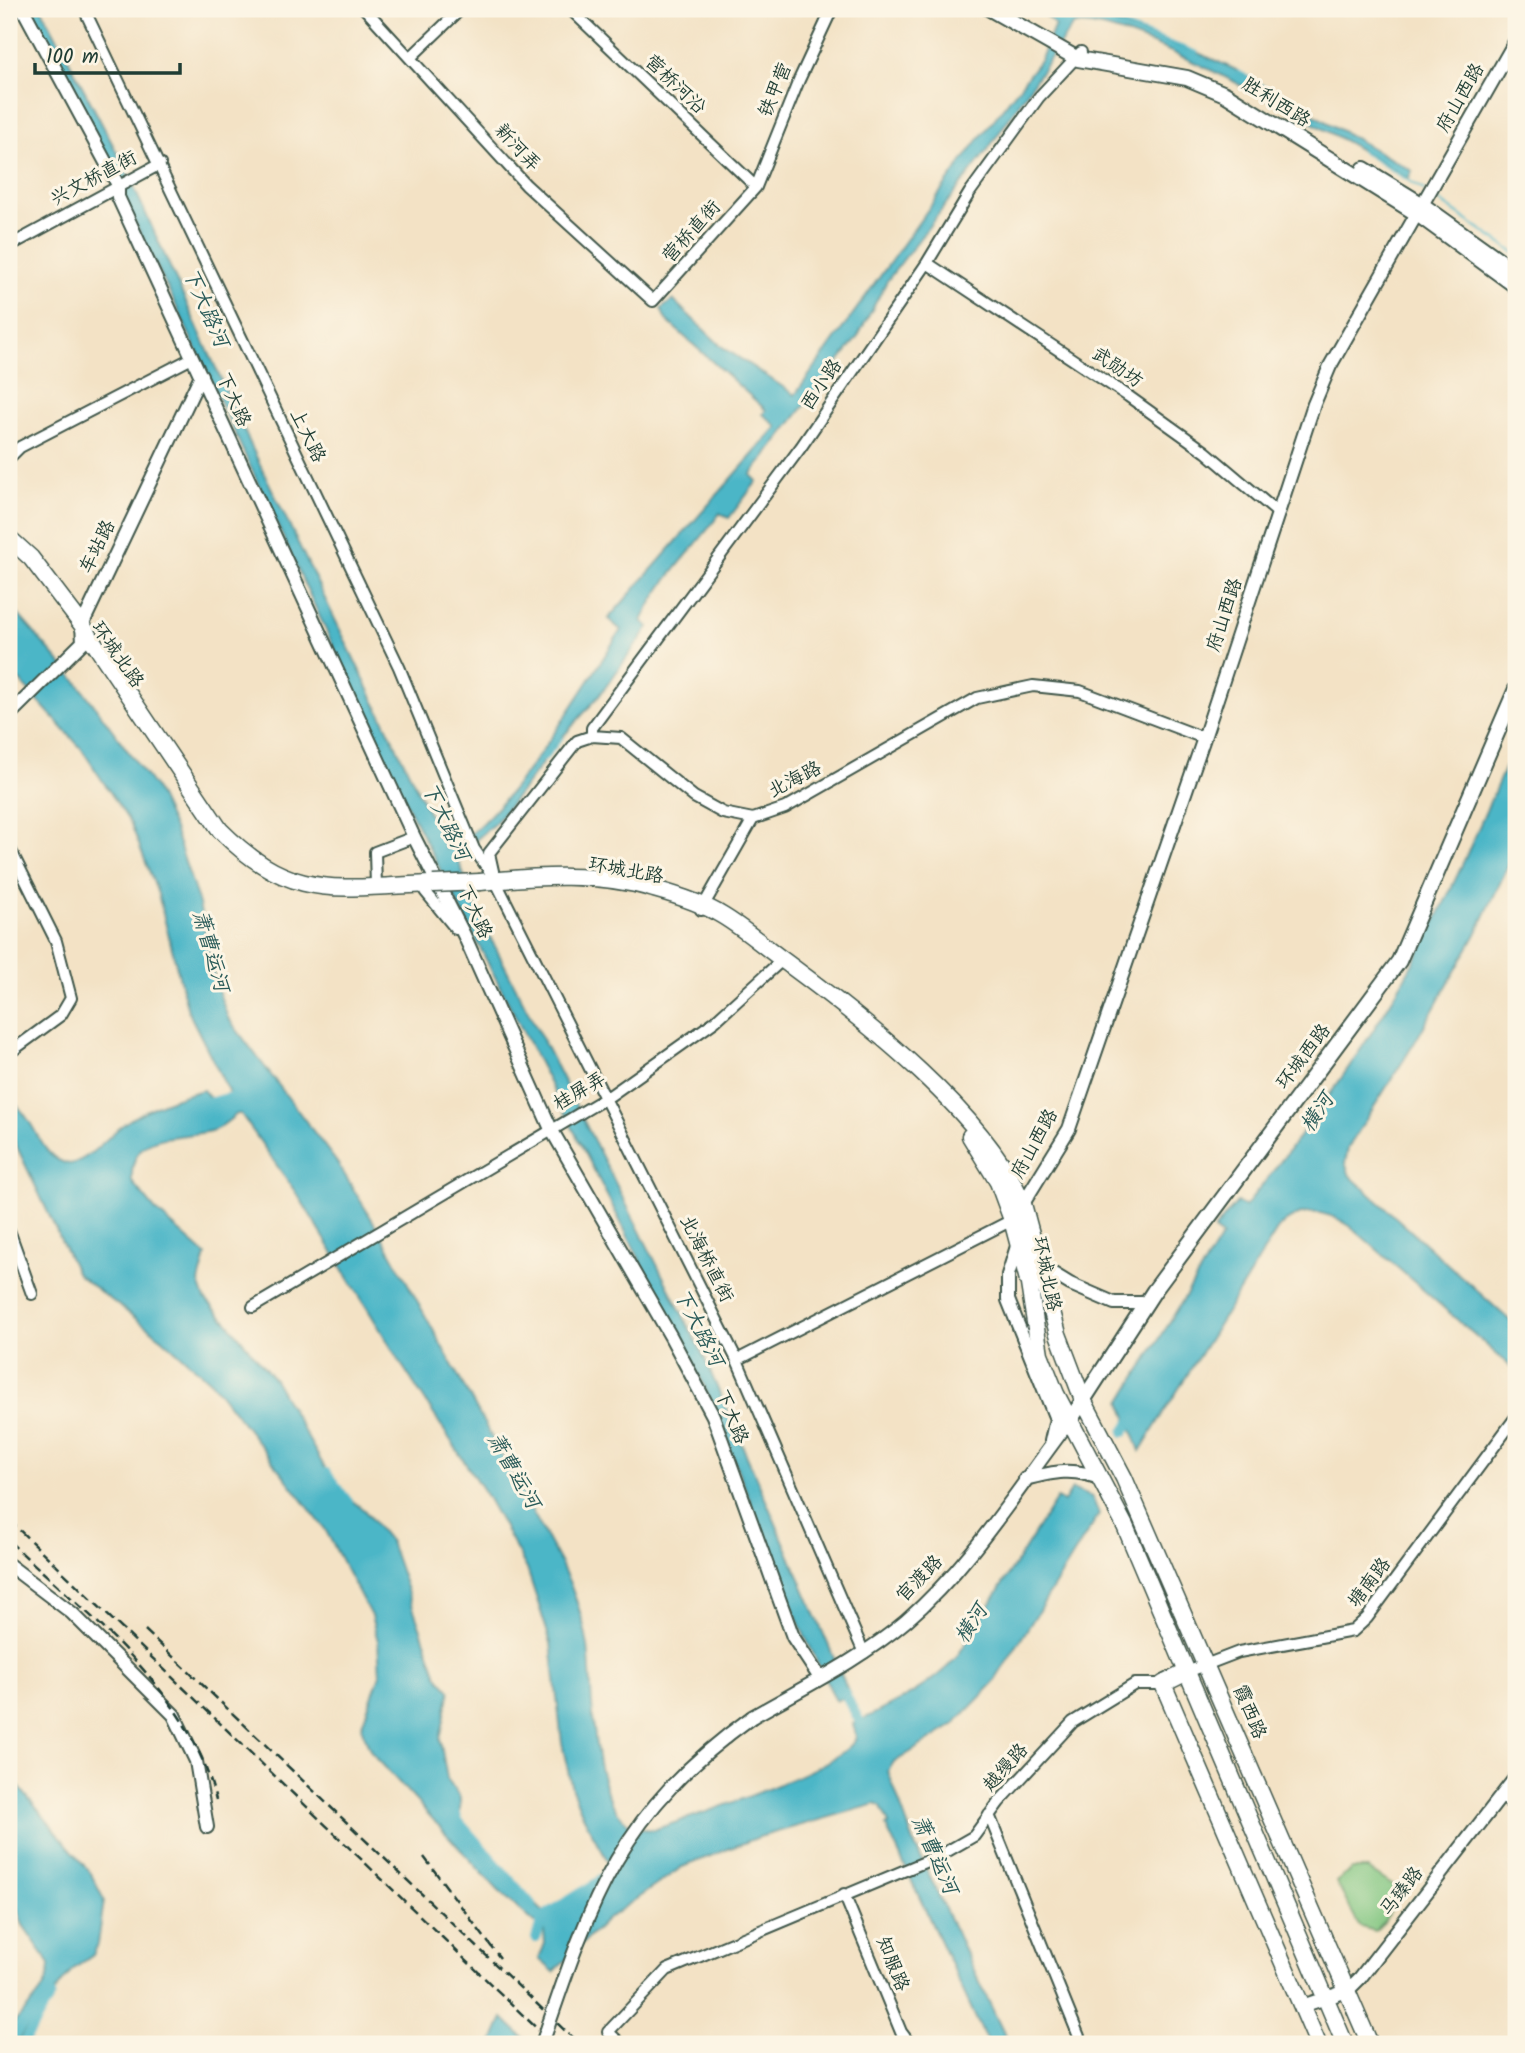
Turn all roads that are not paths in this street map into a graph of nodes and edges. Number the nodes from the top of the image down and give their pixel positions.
1 (23, 9) edge
2 (84, 9) edge
3 (365, 9) edge
4 (461, 9) edge
5 (570, 9) edge
6 (832, 9) edge
7 (990, 9) edge
8 (1005, 9) edge
9 (1047, 38) junction
10 (1516, 40) edge
11 (1073, 53) junction
12 (410, 58) junction
13 (160, 164) junction
14 (119, 184) junction
15 (756, 187) junction
16 (1419, 209) junction
17 (9, 246) edge
18 (927, 263) junction
19 (1516, 272) edge
20 (1516, 286) edge
21 (653, 301) joint
22 (192, 358) junction
23 (201, 376) junction
24 (9, 458) edge
25 (1278, 513) junction
26 (9, 538) edge
27 (9, 549) edge
28 (79, 640) junction
29 (1516, 689) edge
30 (9, 715) edge
31 (592, 736) junction
32 (1205, 738) junction
33 (753, 819) junction
34 (414, 837) junction
35 (9, 847) edge
36 (489, 885) junction
37 (376, 886) junction
38 (431, 889) junction
39 (701, 910) junction
40 (464, 935) junction
41 (780, 962) junction
42 (9, 1053) edge
43 (605, 1098) junction
44 (551, 1129) junction
45 (1023, 1204) junction
46 (1012, 1220) junction
47 (9, 1230) edge
48 (1018, 1243) junction
49 (1040, 1265) junction
50 (32, 1294) dead end
51 (1147, 1303) junction
52 (253, 1307) dead end
53 (737, 1360) junction
54 (1083, 1400) junction
55 (1516, 1417) edge
56 (1071, 1419) junction
57 (1049, 1447) junction
58 (1025, 1479) junction
59 (1101, 1479) junction
60 (9, 1565) edge
61 (864, 1653) junction
62 (1206, 1665) junction
63 (1187, 1672) junction
64 (820, 1678) junction
65 (1163, 1684) junction
66 (1516, 1777) edge
67 (1502, 1796) junction
68 (1516, 1808) edge
69 (989, 1815) junction
70 (207, 1827) dead end
71 (844, 1894) junction
72 (1347, 1991) junction
73 (1326, 2000) junction
74 (1302, 2006) junction
75 (542, 2044) edge
76 (621, 2044) edge
77 (910, 2044) edge
78 (1082, 2044) edge
79 (1318, 2044) edge
80 (1345, 2044) edge
81 (1370, 2044) edge

1 - 14 street, 下大路
2 - 13 street, 上大路
3 - 12 street, 新河弄
4 - 12 street
5 - 15 street, 营桥河沿
6 - 15 street, 铁甲营
7 - 9 main road, 胜利西路
8 - 9 main road, 胜利西路
9 - 11 main road, 胜利西路
10 - 16 street, 府山西路
11 - 16 main road, 胜利西路
11 - 18 street, 西小路
12 - 21 street, 新河弄
13 - 14 street, 兴文桥直街
13 - 36 street, 上大路
14 - 17 street, 兴文桥直街
14 - 22 street, 下大路
15 - 21 street, 营桥直街
16 - 19 main road, 胜利西路
16 - 20 main road, 胜利西路
16 - 25 street, 府山西路
18 - 25 street, 武勋坊
18 - 31 street, 西小路
22 - 23 street, 下大路
22 - 24 street
23 - 28 street, 车站路
23 - 34 street, 下大路
25 - 32 street, 府山西路
26 - 28 main road, 环城北路
27 - 28 main road, 环城北路
28 - 30 street, 车站路
28 - 37 main road, 环城北路
28 - 38 main road, 环城北路
29 - 51 main road, 环城西路
31 - 33 street, 北海路
31 - 36 street
32 - 33 street, 北海路
32 - 45 street, 府山西路
33 - 39 street
34 - 37 street
34 - 40 street, 下大路
35 - 42 street
36 - 38 main road, 环城北路, bridge
36 - 39 main road, 环城北路
36 - 43 street, 北海桥直街
37 - 38 main road, 环城北路
38 - 40 street
39 - 41 main road, 环城北路
40 - 44 street, 下大路
41 - 43 street, 桂屏弄
41 - 45 main road, 环城北路
41 - 46 main road, 环城北路
43 - 44 street, 桂屏弄
43 - 53 street, 北海桥直街
44 - 52 street, 桂屏弄
44 - 64 street, 下大路
45 - 46 street, 府山西路
45 - 49 main road, 环城北路
46 - 48 main road, 环城北路
46 - 53 street
47 - 50 street
48 - 56 main road, 环城北路
48 - 57 street
49 - 51 street
49 - 54 main road, 环城北路
51 - 54 main road, 环城西路
53 - 61 street, 北海桥直街
54 - 56 main road, 环城西路
54 - 62 main road, 霞西路
55 - 62 street, 塘南路
56 - 57 street, 官渡路
56 - 59 main road
57 - 58 street, 官渡路
58 - 59 street
58 - 61 street, 官渡路
59 - 63 main road
60 - 70 street
61 - 64 street, 官渡路
62 - 63 street, 塘南路
62 - 72 main road, 霞西路
63 - 65 main road
63 - 73 main road
64 - 75 street, 官渡路, bridge
65 - 69 street, 越缦路
65 - 74 main road
66 - 67 street, 马臻路
67 - 68 street
67 - 72 street, 马臻路
69 - 71 street, 越缦路
69 - 78 street
71 - 76 street, 越缦路
71 - 77 street, 知服路
72 - 73 street, 马臻路
72 - 81 main road, 霞西路
73 - 74 street, 马臻路
73 - 80 main road
74 - 79 main road

